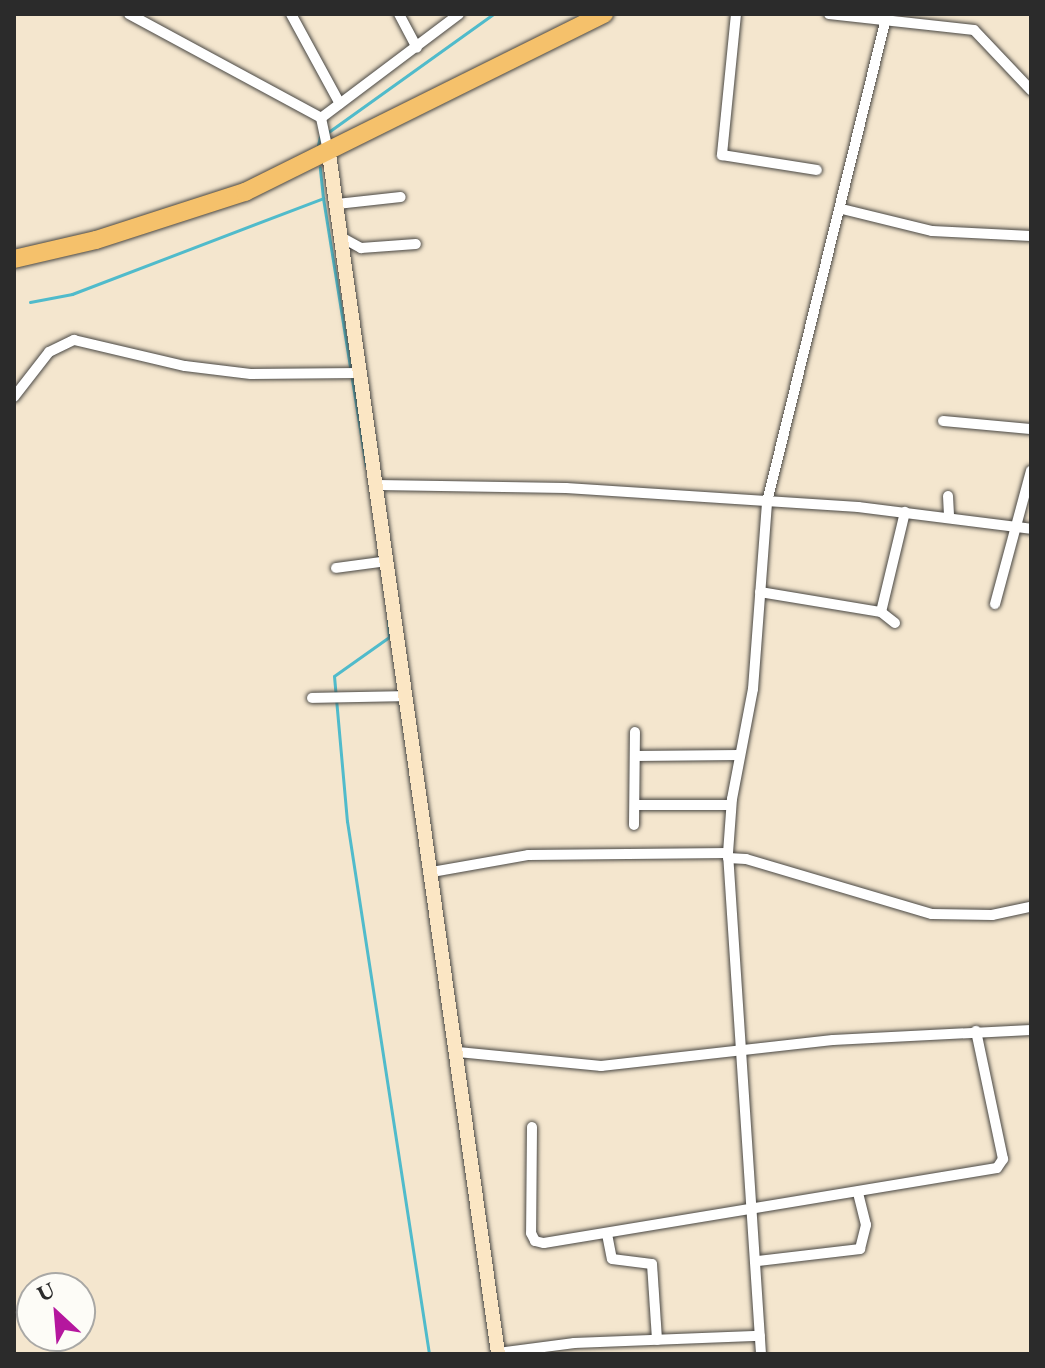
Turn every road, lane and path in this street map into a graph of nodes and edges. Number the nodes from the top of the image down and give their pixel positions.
1 (129, 14) edge
2 (291, 14) edge
3 (399, 14) edge
4 (459, 14) edge
5 (604, 14) edge
6 (736, 14) edge
7 (829, 14) edge
8 (886, 17) edge
9 (148, 19) edge
10 (417, 48) junction
11 (1031, 90) edge
12 (340, 104) junction
13 (323, 123) junction
14 (327, 147) junction
15 (817, 170) dead end
16 (401, 197) dead end
17 (337, 204) junction
18 (842, 209) junction
19 (1031, 236) edge
20 (341, 237) junction
21 (416, 244) dead end
22 (14, 259) edge
23 (356, 373) junction
24 (14, 397) edge
25 (943, 421) dead end
26 (1031, 429) edge
27 (1031, 471) edge
28 (378, 485) junction
29 (948, 496) dead end
30 (767, 502) junction
31 (905, 512) junction
32 (949, 517) junction
33 (1017, 526) junction
34 (1031, 529) edge
35 (388, 561) junction
36 (336, 568) dead end
37 (760, 592) junction
38 (995, 604) dead end
39 (881, 612) junction
40 (895, 623) dead end
41 (406, 696) junction
42 (312, 698) dead end
43 (635, 732) dead end
44 (739, 755) junction
45 (635, 756) junction
46 (635, 805) junction
47 (731, 805) junction
48 (634, 825) dead end
49 (728, 856) junction
50 (432, 872) junction
51 (1031, 907) edge
52 (1031, 1030) edge
53 (976, 1031) junction
54 (744, 1049) junction
55 (458, 1052) junction
56 (532, 1127) dead end
57 (858, 1193) junction
58 (755, 1211) junction
59 (607, 1234) junction
60 (758, 1261) junction
61 (760, 1336) junction
62 (657, 1340) junction
63 (498, 1354) edge
64 (761, 1354) edge

1 - 9 street
2 - 12 street
3 - 10 street
4 - 10 street
5 - 14 highway
6 - 15 street
7 - 8 street
8 - 11 street
8 - 18 street
9 - 13 street
10 - 12 street
12 - 13 street
13 - 14 street
14 - 17 street
14 - 22 highway
16 - 17 street
17 - 20 street
18 - 19 street
18 - 30 street
20 - 21 street
20 - 23 street
23 - 24 street
23 - 28 street
25 - 26 street
27 - 33 street
28 - 30 street
28 - 35 street
29 - 32 street
30 - 31 street
30 - 37 street
31 - 32 street
31 - 39 street
32 - 33 street
33 - 34 street
33 - 38 street
35 - 36 street
35 - 41 street
37 - 39 street
37 - 44 street
39 - 40 street
41 - 42 street
41 - 50 street
43 - 45 street
44 - 45 street
44 - 47 street
45 - 46 street
46 - 47 street
46 - 48 street
47 - 49 street
49 - 50 street
49 - 51 street
49 - 54 street
50 - 55 street
52 - 53 street
53 - 54 street
53 - 57 street
54 - 55 street
54 - 58 street
55 - 63 street
56 - 59 street
57 - 58 street
57 - 60 street
58 - 59 street
58 - 60 street
59 - 62 street
60 - 61 street
61 - 62 street
61 - 64 street
62 - 63 street

